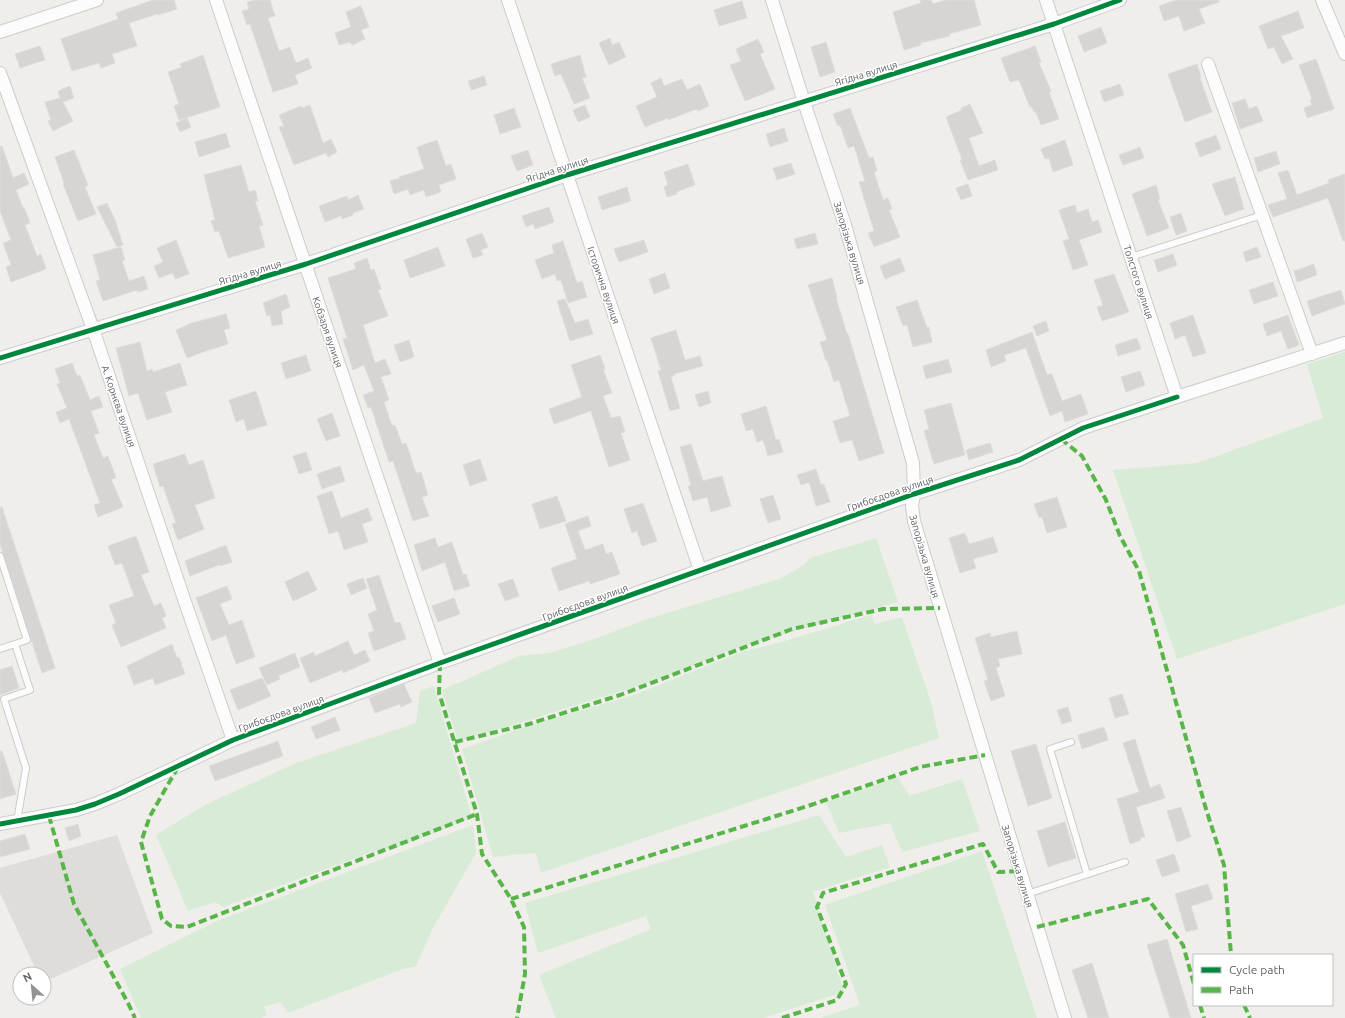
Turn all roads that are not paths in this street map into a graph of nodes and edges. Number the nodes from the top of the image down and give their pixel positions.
1 (97, 0) edge
2 (216, 0) edge
3 (508, 0) edge
4 (772, 0) edge
5 (1046, 0) edge
6 (1120, 0) edge
7 (1322, 0) edge
8 (1054, 24) junction
9 (0, 32) edge
10 (1345, 54) edge
11 (1208, 64) dead end
12 (0, 73) edge
13 (804, 102) junction
14 (567, 175) junction
15 (1262, 215) junction
16 (1131, 256) junction
17 (306, 264) junction
18 (93, 330) junction
19 (1345, 343) edge
20 (1312, 354) junction
21 (0, 358) edge
22 (1177, 397) junction
23 (914, 494) junction
24 (0, 556) edge
25 (700, 570) junction
26 (3, 574) edge
27 (15, 644) junction
28 (0, 649) edge
29 (440, 663) junction
30 (2, 700) edge
31 (234, 740) junction
32 (1071, 742) dead end
33 (17, 822) junction
34 (0, 824) edge
35 (1125, 862) dead end
36 (1087, 874) junction
37 (1027, 894) junction
38 (1065, 1018) edge

1 - 9 street
2 - 17 street, Кобзаря вулиця
3 - 14 street, Історична вулиця
4 - 13 street, Запорізька вулиця
5 - 8 street, Толстого вулиця
6 - 8 street, Ягідна вулиця
7 - 10 street
8 - 13 street, Ягідна вулиця
8 - 16 street, Толстого вулиця
11 - 15 street
12 - 18 street, А. Корнєва вулиця
13 - 14 street, Ягідна вулиця
13 - 23 street, Запорізька вулиця
14 - 17 street, Ягідна вулиця
14 - 25 street, Історична вулиця
15 - 16 lane
15 - 20 street
16 - 22 street, Толстого вулиця
17 - 18 street, Ягідна вулиця
17 - 29 street, Кобзаря вулиця
18 - 21 street, Ягідна вулиця
18 - 31 street, А. Корнєва вулиця
19 - 20 street
20 - 22 street
22 - 23 street, Грибоєдова вулиця
23 - 25 street, Грибоєдова вулиця
23 - 37 street, Запорізька вулиця
24 - 26 lane
25 - 29 street, Грибоєдова вулиця
26 - 27 lane
27 - 28 lane
27 - 30 lane
29 - 31 street, Грибоєдова вулиця
30 - 33 lane
31 - 33 street, Грибоєдова вулиця
32 - 36 lane
33 - 34 street, Грибоєдова вулиця
35 - 36 lane
36 - 37 lane
37 - 38 street, Запорізька вулиця

